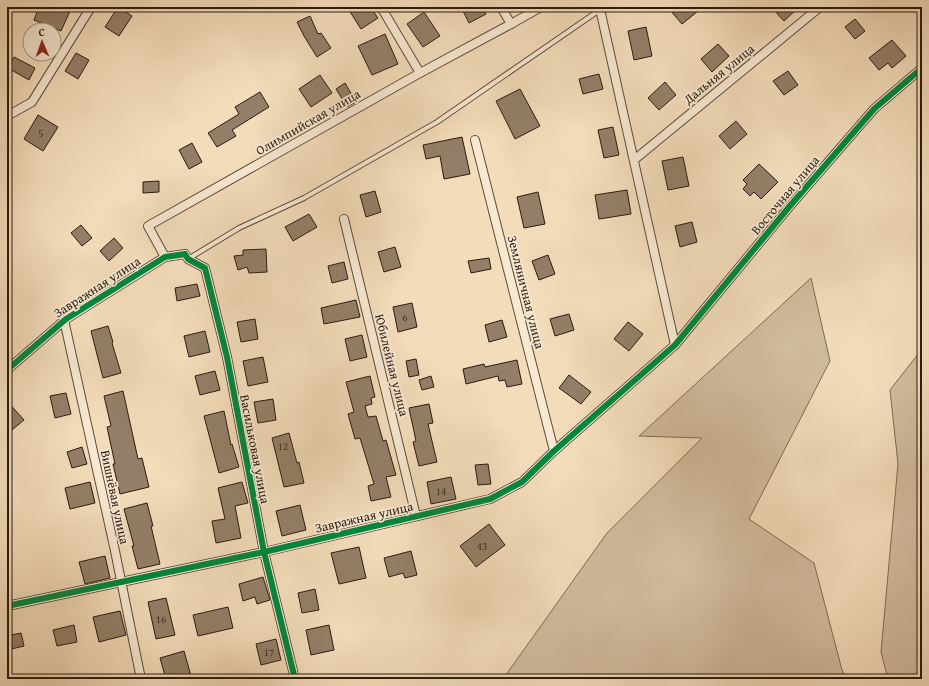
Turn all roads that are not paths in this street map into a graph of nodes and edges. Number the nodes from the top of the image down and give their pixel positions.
1 (91, 7) edge
2 (381, 7) edge
3 (501, 7) edge
4 (541, 7) edge
5 (820, 7) edge
6 (602, 8) edge
7 (511, 24) junction
8 (922, 68) edge
9 (420, 73) junction
10 (7, 114) edge
11 (475, 140) dead end
12 (634, 160) junction
13 (344, 219) dead end
14 (165, 257) junction
15 (188, 259) junction
16 (64, 320) junction
17 (675, 345) junction
18 (7, 370) edge
19 (554, 451) junction
20 (416, 516) junction
21 (264, 552) junction
22 (121, 582) junction
23 (7, 606) edge
24 (141, 679) edge
25 (295, 679) edge

1 - 10 street
2 - 9 street
3 - 7 street
4 - 7 street, Олимпийская улица
5 - 12 street, Дальняя улица
6 - 12 street
6 - 15 lane
7 - 9 street, Олимпийская улица
8 - 17 street, Восточная улица
9 - 14 street, Олимпийская улица
11 - 19 street, Земляничная улица
12 - 17 street
13 - 20 street, Юбилейная улица
14 - 15 street, Васильковая улица
14 - 16 street, Завражная улица
15 - 21 street, Васильковая улица
16 - 18 street, Завражная улица
16 - 22 street, Вишнёвая улица
17 - 19 street, Завражная улица
19 - 20 street, Завражная улица
20 - 21 street, Завражная улица
21 - 22 street, Завражная улица
21 - 25 street, Васильковая улица
22 - 23 street, Завражная улица
22 - 24 street, Вишнёвая улица

